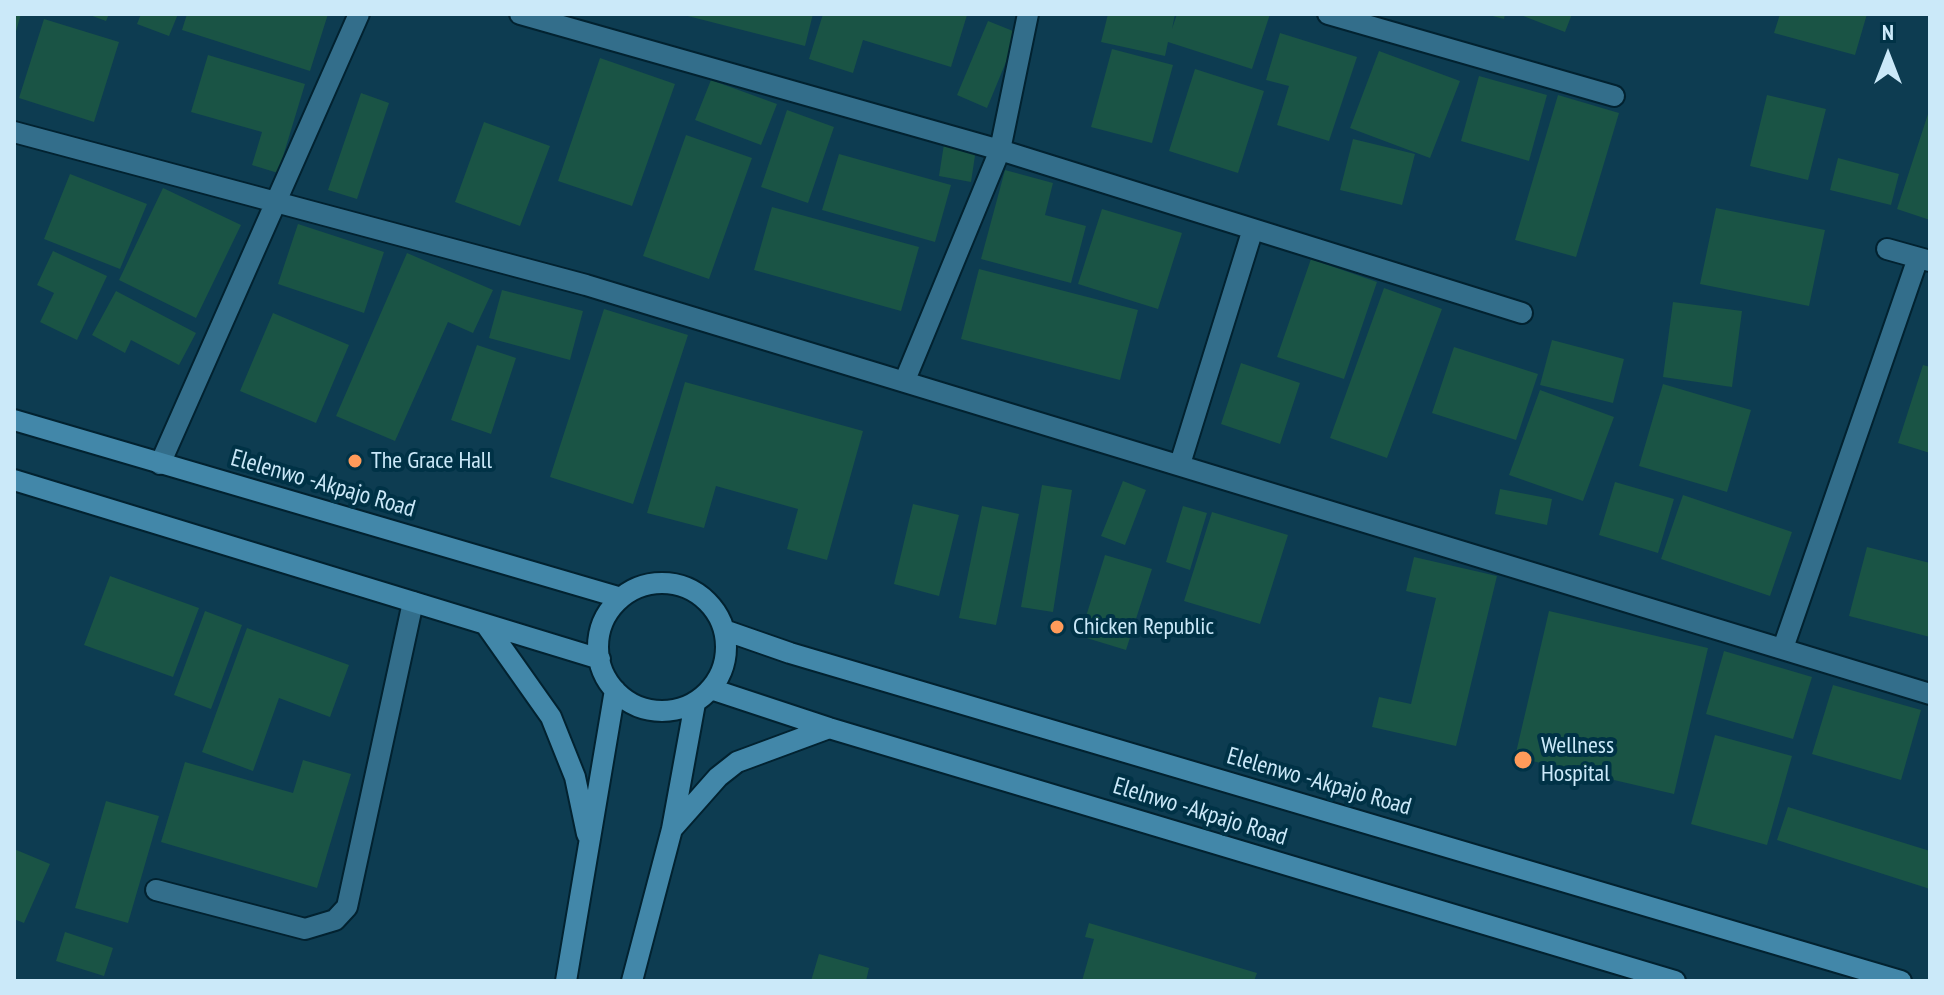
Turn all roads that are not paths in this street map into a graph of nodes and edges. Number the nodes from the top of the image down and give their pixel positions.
1 (359, 14) edge
2 (520, 14) edge
3 (1028, 14) edge
4 (1328, 14) edge
5 (570, 21) edge
6 (1614, 96) dead end
7 (14, 132) edge
8 (1000, 150) junction
9 (278, 203) junction
10 (1252, 232) junction
11 (1887, 249) dead end
12 (1924, 260) edge
13 (1522, 313) dead end
14 (905, 380) junction
15 (14, 420) edge
16 (160, 464) junction
17 (1180, 464) junction
18 (14, 480) edge
19 (618, 597) junction
20 (413, 602) junction
21 (486, 625) junction
22 (724, 630) junction
23 (1783, 648) junction
24 (600, 659) junction
25 (711, 689) junction
26 (615, 690) junction
27 (1930, 694) edge
28 (695, 703) junction
29 (829, 728) junction
30 (672, 829) junction
31 (588, 842) junction
32 (156, 890) dead end
33 (566, 981) edge
34 (632, 981) edge
35 (1675, 981) edge
36 (1901, 981) edge

1 - 9 street
2 - 5 street
3 - 8 street
4 - 6 street
5 - 8 street
7 - 9 street
8 - 10 street
8 - 14 street
9 - 14 street
9 - 16 street
10 - 13 street
10 - 17 street
11 - 12 street
12 - 23 street
14 - 17 street
15 - 16 main road, Elelenwo -Akpajo Road
16 - 19 main road, Elelenwo -Akpajo Road
17 - 23 street
18 - 20 main road
19 - 22 main road
19 - 24 main road
20 - 21 main road
20 - 32 street
21 - 24 main road
21 - 31 main road
22 - 25 main road
22 - 36 main road, Elelenwo -Akpajo Road
23 - 27 street
24 - 26 main road
25 - 28 main road
25 - 29 main road, Elelnwo -Akpajo Road
26 - 28 main road
26 - 31 main road
28 - 30 main road
29 - 30 main road
29 - 35 main road, Elelnwo -Akpajo Road
30 - 34 main road
31 - 33 main road

